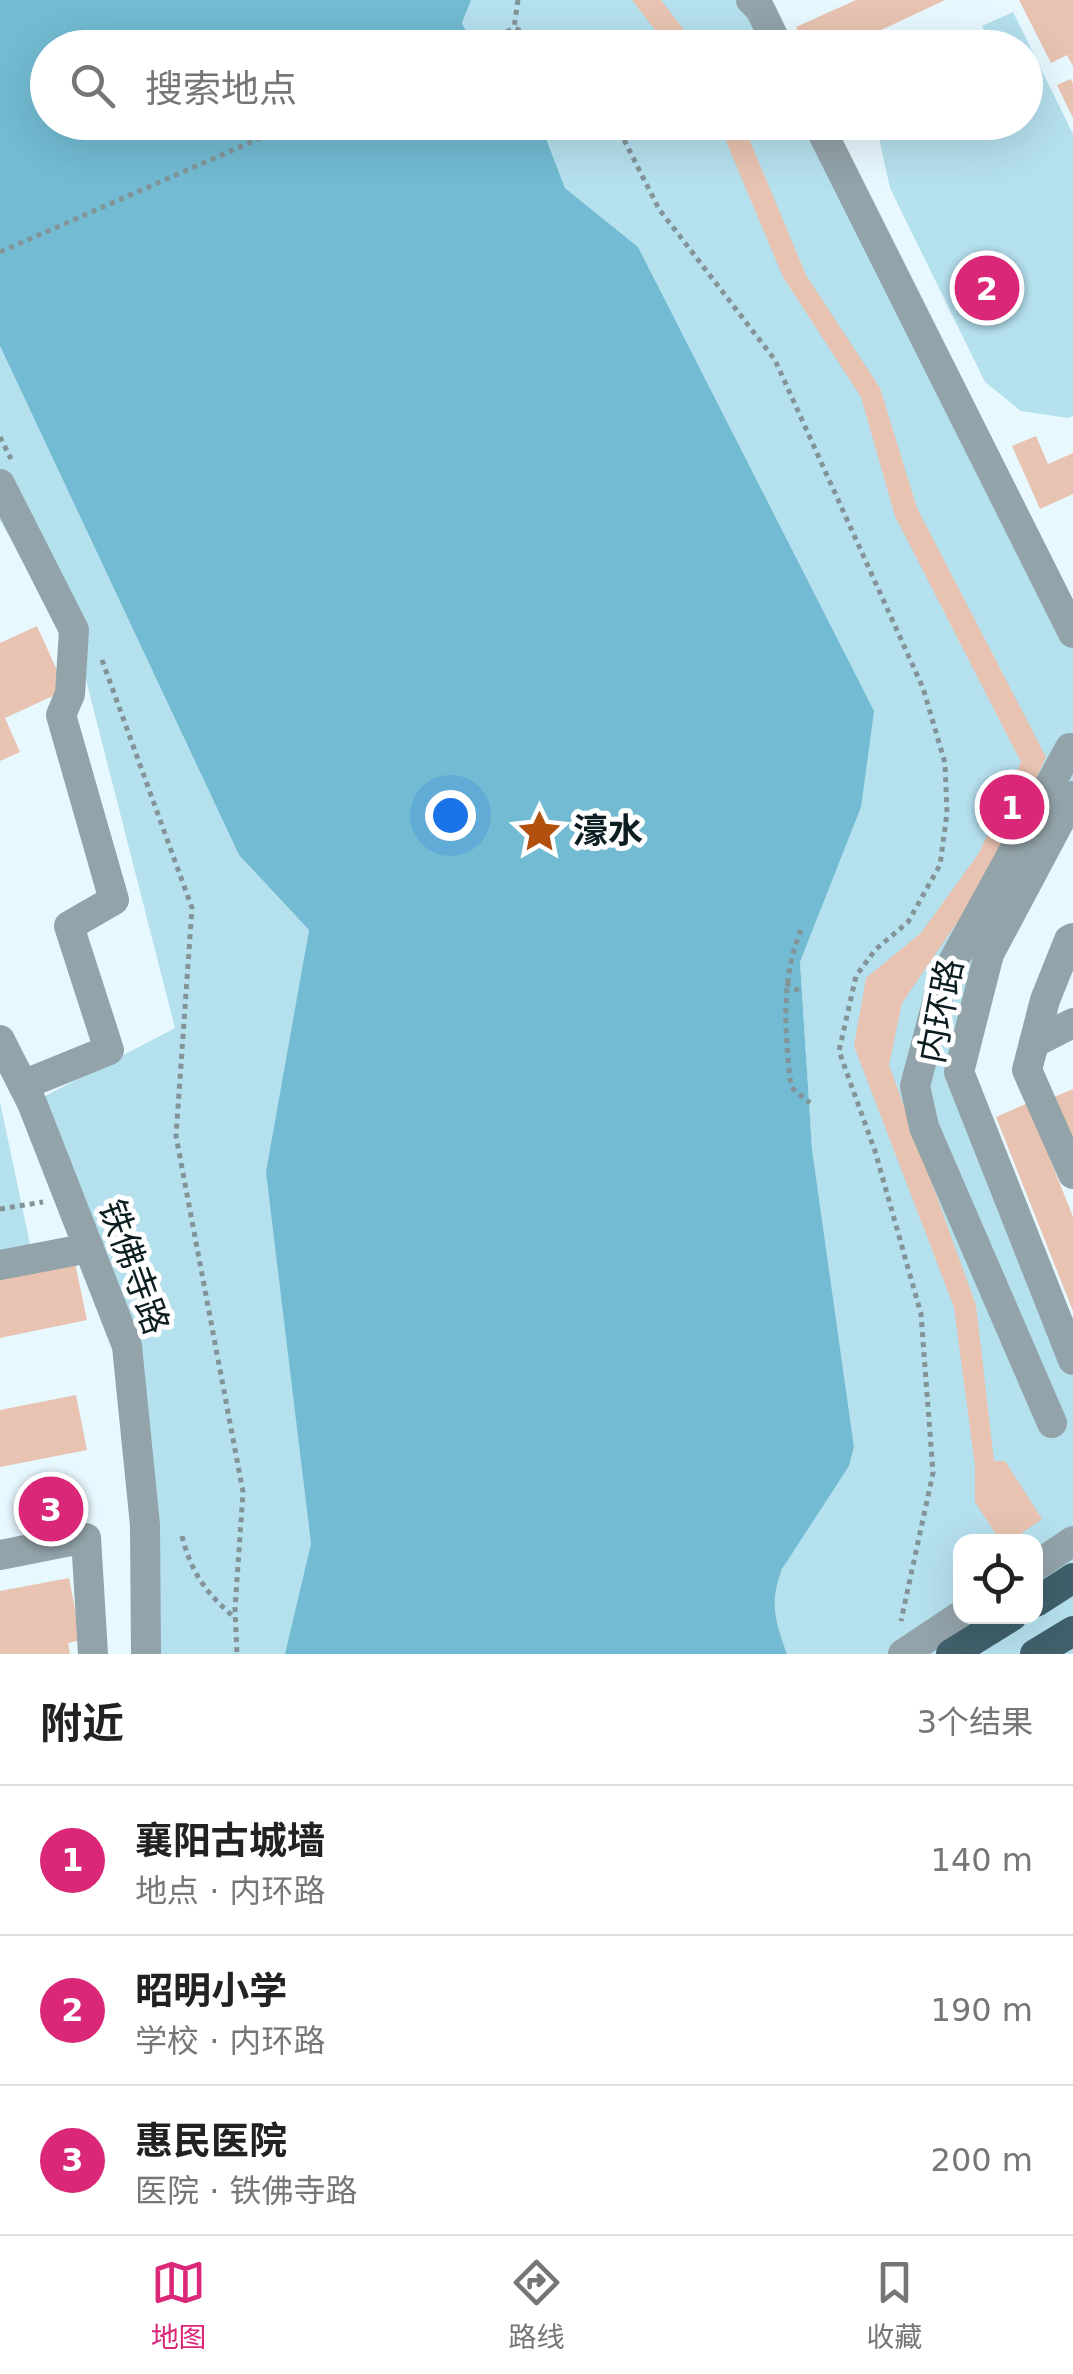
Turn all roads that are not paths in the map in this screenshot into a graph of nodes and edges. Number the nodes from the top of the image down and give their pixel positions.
1 (763, 3) edge
2 (773, 30) edge
3 (826, 140) edge
4 (8, 477) edge
5 (1073, 633) edge
6 (1073, 750) edge
7 (1073, 796) edge
8 (1073, 938) edge
9 (1073, 1023) edge
10 (0, 1040) edge
11 (1034, 1044) junction
12 (23, 1085) junction
13 (1073, 1174) edge
14 (88, 1248) junction
15 (0, 1265) edge
16 (1073, 1360) edge
17 (1052, 1423) dead end
18 (1073, 1541) edge
19 (0, 1555) edge
20 (1043, 1561) edge
21 (1073, 1578) edge
22 (1043, 1597) edge
23 (953, 1619) edge
24 (999, 1624) edge
25 (1073, 1631) edge
26 (901, 1643) edge
27 (93, 1654) edge
28 (146, 1654) edge
29 (952, 1654) edge
30 (1035, 1654) edge

1 - 2 street
3 - 5 street
4 - 12 street
6 - 17 street
7 - 16 street, 内环路
8 - 11 street
9 - 11 street
10 - 12 street, 铁佛寺路
11 - 13 street
12 - 14 street, 铁佛寺路
14 - 15 street
14 - 28 street, 铁佛寺路
18 - 20 street
19 - 27 street
21 - 22 main road
23 - 26 street
24 - 29 main road
25 - 30 main road

